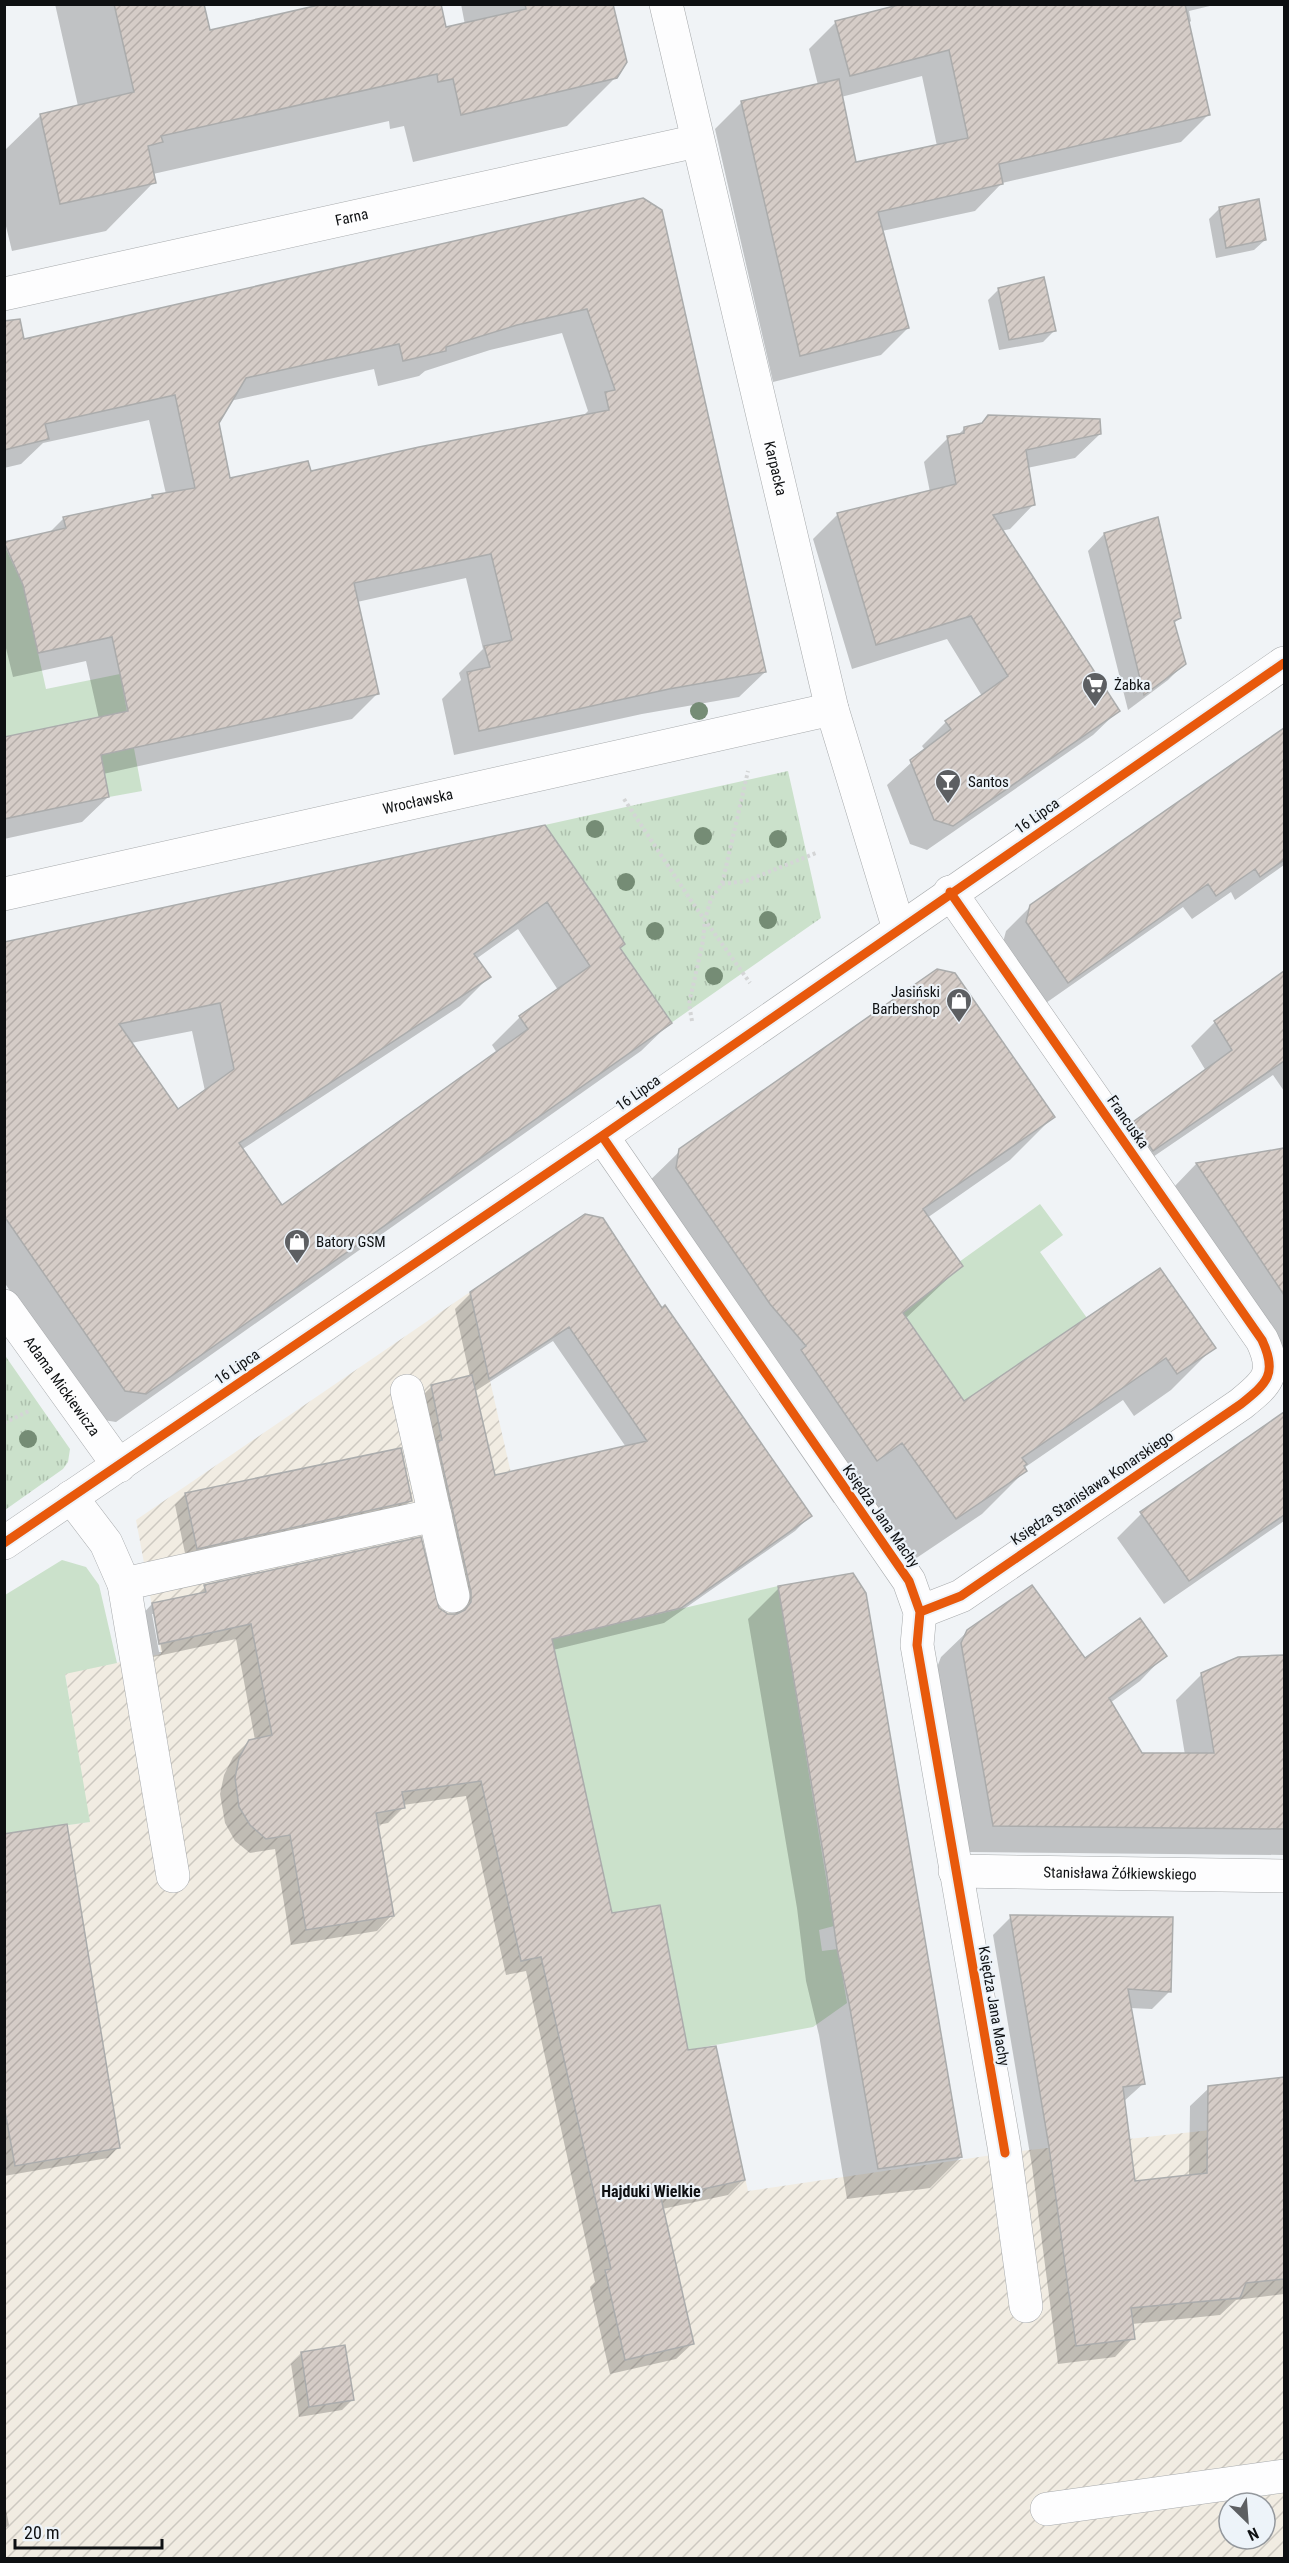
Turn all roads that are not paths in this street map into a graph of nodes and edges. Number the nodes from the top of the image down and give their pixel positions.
1 (666, 4) edge
2 (697, 141) junction
3 (4, 294) edge
4 (1284, 663) edge
5 (832, 709) junction
6 (950, 892) junction
7 (4, 894) edge
8 (899, 929) junction
9 (602, 1136) junction
10 (4, 1306) edge
11 (1269, 1372) joint
12 (407, 1391) dead end
13 (119, 1466) junction
14 (72, 1497) junction
15 (435, 1515) junction
16 (4, 1543) edge
17 (124, 1584) junction
18 (453, 1596) dead end
19 (920, 1612) junction
20 (955, 1871) junction
21 (173, 1876) dead end
22 (1284, 1876) edge
23 (1026, 2306) dead end
24 (1284, 2476) edge
25 (1047, 2509) dead end

1 - 2 street, Karpacka
2 - 3 street, Farna
2 - 5 street, Karpacka
4 - 6 street, 16 Lipca
5 - 7 street, Wrocławska
5 - 8 street, Karpacka
6 - 8 street, 16 Lipca
6 - 11 street, Francuska
8 - 9 street, 16 Lipca
9 - 13 street, 16 Lipca
9 - 19 street, Księdza Jana Machy
10 - 13 street, Adama Mickiewicza
11 - 19 street, Księdza Stanisława Konarskiego
12 - 15 street
13 - 14 street, 16 Lipca
14 - 16 street, 16 Lipca
14 - 17 street
15 - 17 street
15 - 18 street
17 - 21 street
19 - 20 street, Księdza Jana Machy
20 - 22 street, Stanisława Żółkiewskiego
20 - 23 street, Księdza Jana Machy
24 - 25 street

